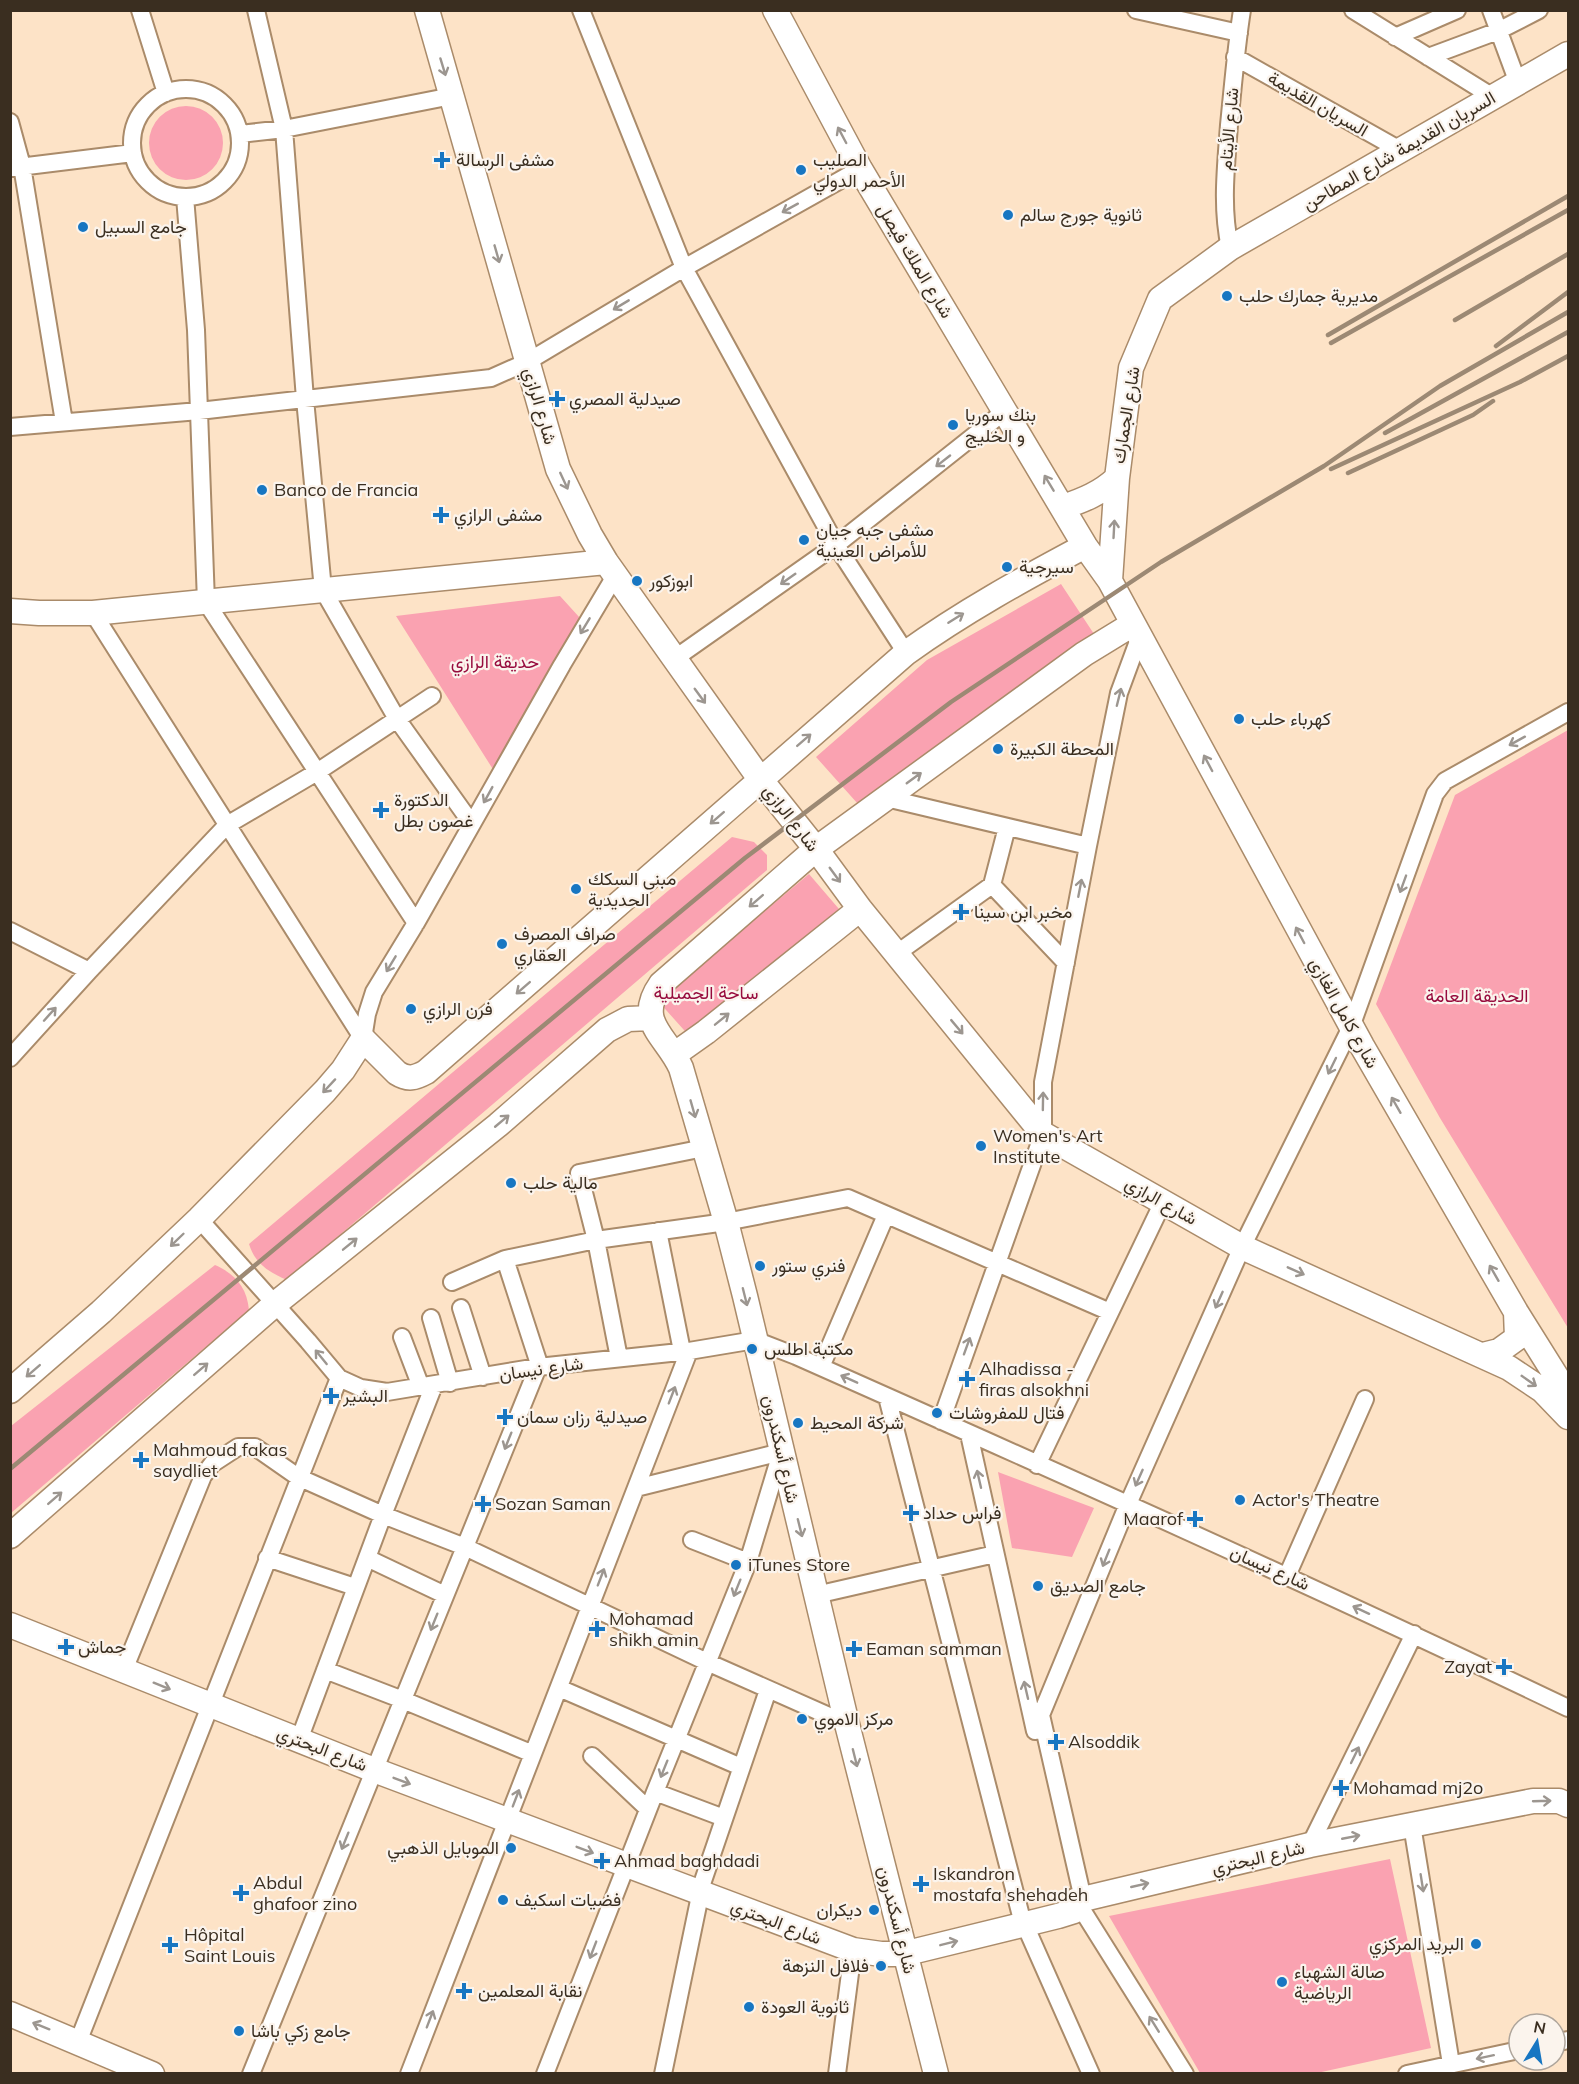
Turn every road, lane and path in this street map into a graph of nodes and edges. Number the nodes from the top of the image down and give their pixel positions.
1 (140, 10) edge
2 (256, 10) edge
3 (427, 10) edge
4 (580, 10) edge
5 (775, 10) edge
6 (1136, 10) edge
7 (1242, 10) edge
8 (1353, 10) edge
9 (1457, 10) edge
10 (1491, 10) edge
11 (1539, 10) edge
12 (1498, 31) junction
13 (1239, 33) junction
14 (1395, 37) junction
15 (1569, 54) edge
16 (1235, 57) junction
17 (1428, 57) junction
18 (1518, 83) junction
19 (166, 93) junction
20 (452, 96) junction
21 (1493, 97) junction
22 (10, 122) edge
23 (284, 129) junction
24 (240, 134) junction
25 (1400, 150) junction
26 (133, 153) junction
27 (16, 167) edge
28 (860, 169) junction
29 (185, 197) junction
30 (1230, 248) junction
31 (684, 268) junction
32 (527, 362) junction
33 (305, 399) junction
34 (199, 411) junction
35 (1005, 411) junction
36 (64, 422) junction
37 (10, 427) edge
38 (1117, 478) junction
39 (1063, 507) junction
40 (836, 545) junction
41 (1085, 546) junction
42 (610, 569) junction
43 (1110, 581) junction
44 (323, 590) junction
45 (206, 602) junction
46 (10, 610) edge
47 (93, 614) junction
48 (1136, 630) junction
49 (906, 652) junction
50 (674, 659) junction
51 (432, 696) dead end
52 (1569, 712) edge
53 (397, 719) junction
54 (317, 772) junction
55 (760, 779) junction
56 (886, 798) junction
57 (472, 824) junction
58 (227, 825) junction
59 (1007, 827) junction
60 (1088, 846) junction
61 (816, 849) junction
62 (992, 885) junction
63 (860, 909) junction
64 (416, 923) junction
65 (10, 931) edge
66 (896, 954) junction
67 (1066, 963) junction
68 (89, 971) junction
69 (651, 1018) junction
70 (1351, 1027) junction
71 (363, 1039) junction
72 (675, 1054) junction
73 (10, 1058) edge
74 (1043, 1134) junction
75 (704, 1148) junction
76 (1163, 1202) junction
77 (886, 1215) junction
78 (199, 1219) junction
79 (726, 1222) junction
80 (658, 1231) junction
81 (596, 1240) junction
82 (1242, 1247) junction
83 (505, 1259) junction
84 (997, 1264) junction
85 (452, 1282) dead end
86 (275, 1304) junction
87 (461, 1308) dead end
88 (1110, 1312) junction
89 (1516, 1312) junction
90 (431, 1318) dead end
91 (402, 1337) dead end
92 (755, 1340) junction
93 (686, 1351) junction
94 (1483, 1355) junction
95 (619, 1358) junction
96 (539, 1367) junction
97 (821, 1367) junction
98 (483, 1377) junction
99 (339, 1378) junction
100 (435, 1385) junction
101 (10, 1391) edge
102 (1569, 1395) edge
103 (887, 1397) junction
104 (1365, 1400) dead end
105 (1569, 1417) edge
106 (941, 1421) junction
107 (969, 1434) junction
108 (781, 1452) junction
109 (1037, 1465) junction
110 (298, 1477) junction
111 (636, 1488) junction
112 (1128, 1504) junction
113 (383, 1515) junction
114 (10, 1536) edge
115 (692, 1540) dead end
116 (465, 1547) junction
117 (995, 1554) junction
118 (267, 1558) junction
119 (367, 1558) junction
120 (748, 1562) junction
121 (931, 1569) junction
122 (1287, 1576) junction
123 (355, 1587) junction
124 (445, 1595) junction
125 (816, 1595) junction
126 (590, 1607) junction
127 (10, 1626) edge
128 (1414, 1634) junction
129 (707, 1662) junction
130 (124, 1670) junction
131 (325, 1670) junction
132 (559, 1688) junction
133 (768, 1690) junction
134 (403, 1700) junction
135 (209, 1705) junction
136 (1569, 1707) edge
137 (847, 1724) junction
138 (676, 1739) junction
139 (299, 1740) junction
140 (533, 1754) junction
141 (592, 1756) dead end
142 (741, 1767) junction
143 (374, 1770) junction
144 (655, 1792) junction
145 (1569, 1805) edge
146 (648, 1809) junction
147 (724, 1818) junction
148 (507, 1821) junction
149 (1412, 1825) junction
150 (1310, 1845) junction
151 (626, 1865) junction
152 (700, 1893) junction
153 (1081, 1902) junction
154 (1025, 1924) junction
155 (853, 1950) junction
156 (906, 1953) junction
157 (10, 2014) edge
158 (78, 2042) junction
159 (1507, 2052) edge
160 (1451, 2064) junction
161 (152, 2073) edge
162 (251, 2073) edge
163 (409, 2073) edge
164 (545, 2073) edge
165 (663, 2073) edge
166 (837, 2073) edge
167 (936, 2073) edge
168 (1091, 2073) edge
169 (1185, 2073) edge
170 (1407, 2073) edge

1 - 19 street
2 - 23 street
3 -> 20 main road, شارع الرازي
4 - 31 street
28 -> 5 main road, شارع الملك فيصل
6 - 13 street
7 - 13 street, شارع الأيتام
8 - 14 street
9 - 14 street
10 - 12 street
11 - 12 street
12 - 17 street
12 - 18 street
13 - 16 street, شارع الأيتام
14 - 17 street
15 - 18 main road, السريان القديمة شارع المطاحن
16 - 25 street, السريان القديمة
16 - 30 street, شارع الأيتام
17 - 21 street
18 - 21 main road, السريان القديمة شارع المطاحن
19 - 24 street
19 - 26 street
20 - 23 street
20 -> 32 main road, شارع الرازي
21 - 25 main road, السريان القديمة شارع المطاحن
22 - 27 street
23 - 24 street
23 - 33 street
24 - 29 street
25 - 30 main road, السريان القديمة شارع المطاحن
26 - 27 street
26 - 29 street
27 - 36 street
28 -> 31 street
28 - 35 main road, شارع الملك فيصل
29 - 34 street
30 - 38 main road, شارع الجمارك
31 -> 32 street
31 - 40 street
32 - 33 street
32 -> 42 main road, شارع الرازي
33 - 34 street
33 - 44 street
34 - 36 street
34 - 45 street
39 -> 35 main road, شارع الملك فيصل
35 -> 40 street
36 - 37 street
38 - 39 main road
43 -> 38 main road
39 - 41 main road, شارع الملك فيصل
40 - 49 street
40 -> 50 street
41 - 43 main road, شارع الملك فيصل
49 -> 41 main road
42 - 44 main road
42 - 50 main road, شارع الرازي
42 -> 57 street
43 - 48 main road, شارع الملك فيصل
44 - 45 main road
44 - 53 street
45 - 47 main road
45 - 54 street
46 - 47 main road
47 - 58 street
56 -> 48 main road
60 -> 48 street
70 -> 48 main road, شارع كامل الغازي
55 -> 49 main road
50 -> 55 main road, شارع الرازي
51 - 53 street
52 -> 70 street
53 - 54 street
53 - 57 street
54 - 58 street
54 - 64 street
55 - 61 main road, شارع الرازي
55 -> 71 main road
56 - 59 street
56 - 61 main road
57 - 64 street
58 - 68 street
58 - 71 street
59 - 60 street
59 - 62 street
67 -> 60 street
61 -> 63 main road, شارع الرازي
61 -> 69 main road
62 - 66 street
62 - 67 street
63 - 66 main road, شارع الرازي
72 -> 63 main road
64 -> 71 street
65 - 68 street
66 -> 74 main road, شارع الرازي
74 -> 67 street
73 -> 68 street
69 - 72 main road, شارع أسكندرون
86 -> 69 main road
70 -> 82 street
89 -> 70 main road, شارع كامل الغازي
71 -> 78 main road
72 -> 75 main road, شارع أسكندرون
74 - 76 main road, شارع الرازي
74 - 84 street
75 - 79 main road, شارع أسكندرون
75 - 81 street
76 - 82 main road, شارع الرازي
76 - 88 street
77 - 79 street
77 - 84 street
77 - 97 street
78 - 86 street, شارع نيسان
78 -> 101 main road
79 - 80 street
79 -> 92 main road, شارع أسكندرون
80 - 81 street
80 - 93 street
81 - 83 street
81 - 95 street
82 -> 94 main road, شارع الرازي
82 -> 112 street
83 - 85 street
83 - 96 street
84 - 88 street
106 -> 84 street
99 -> 86 street, شارع نيسان
114 -> 86 main road
87 - 98 street
88 - 109 street
89 - 94 main road
89 - 102 main road, شارع كامل الغازي
90 - 100 street
91 - 100 street
92 - 93 street, شارع نيسان
92 - 97 street
92 - 108 main road, شارع أسكندرون
93 - 95 street, شارع نيسان
111 -> 93 street
94 -> 105 main road
95 - 96 street, شارع نيسان
96 - 98 street, شارع نيسان
96 -> 116 street
103 -> 97 street
98 - 100 street, شارع نيسان
99 - 100 street, شارع نيسان
99 - 110 street
100 - 113 street
103 - 106 street
103 - 121 street
104 - 122 street
106 - 107 street, شارع نيسان
107 - 109 street, شارع نيسان
117 -> 107 street
108 - 111 street
108 - 120 street
108 -> 125 main road, شارع أسكندرون
109 - 112 street, شارع نيسان
110 - 113 street
110 - 118 street
110 - 130 street
126 -> 111 street
112 - 122 street, شارع نيسان
112 -> 153 street
113 - 116 street
113 - 119 street
115 - 120 street
116 - 124 street
116 - 126 street
117 - 121 street
153 -> 117 street
118 - 123 street
118 - 135 street
119 - 123 street
119 - 124 street
120 -> 129 street
121 - 125 street
121 - 154 street
128 -> 122 street, شارع نيسان
123 - 131 street
124 -> 134 street
125 - 137 main road, شارع أسكندرون
126 - 129 street
126 - 132 street
127 - 130 main road, شارع البحتري
128 - 136 street, شارع نيسان
150 -> 128 street
129 - 133 street
129 - 138 street
130 -> 135 main road, شارع البحتري
131 - 134 street
131 - 139 street
132 - 138 street
132 - 140 street
133 - 137 street
133 - 142 street
134 - 140 street
134 - 143 street
135 - 139 main road, شارع البحتري
135 - 158 street
137 -> 156 main road, شارع أسكندرون
138 - 142 street
138 -> 144 street
139 - 143 main road, شارع البحتري
148 -> 140 street
141 - 146 street
142 - 147 street
143 -> 148 main road, شارع البحتري
143 -> 162 street
144 - 146 street
144 - 147 street
149 -> 145 main road, شارع البحتري
146 - 151 street
147 - 152 street
148 -> 151 main road, شارع البحتري
163 -> 148 street
150 -> 149 main road, شارع البحتري
149 -> 160 street
153 -> 150 main road, شارع البحتري
151 - 152 main road, شارع البحتري
151 -> 164 street
152 - 155 main road, شارع البحتري
152 - 165 street
153 - 154 main road, شارع البحتري
169 -> 153 street
156 -> 154 main road, شارع البحتري
154 - 168 street
155 - 156 main road, شارع البحتري
155 - 166 street
156 - 167 main road, شارع أسكندرون
158 -> 157 main road
158 - 161 main road
159 -> 160 street
160 - 170 street

